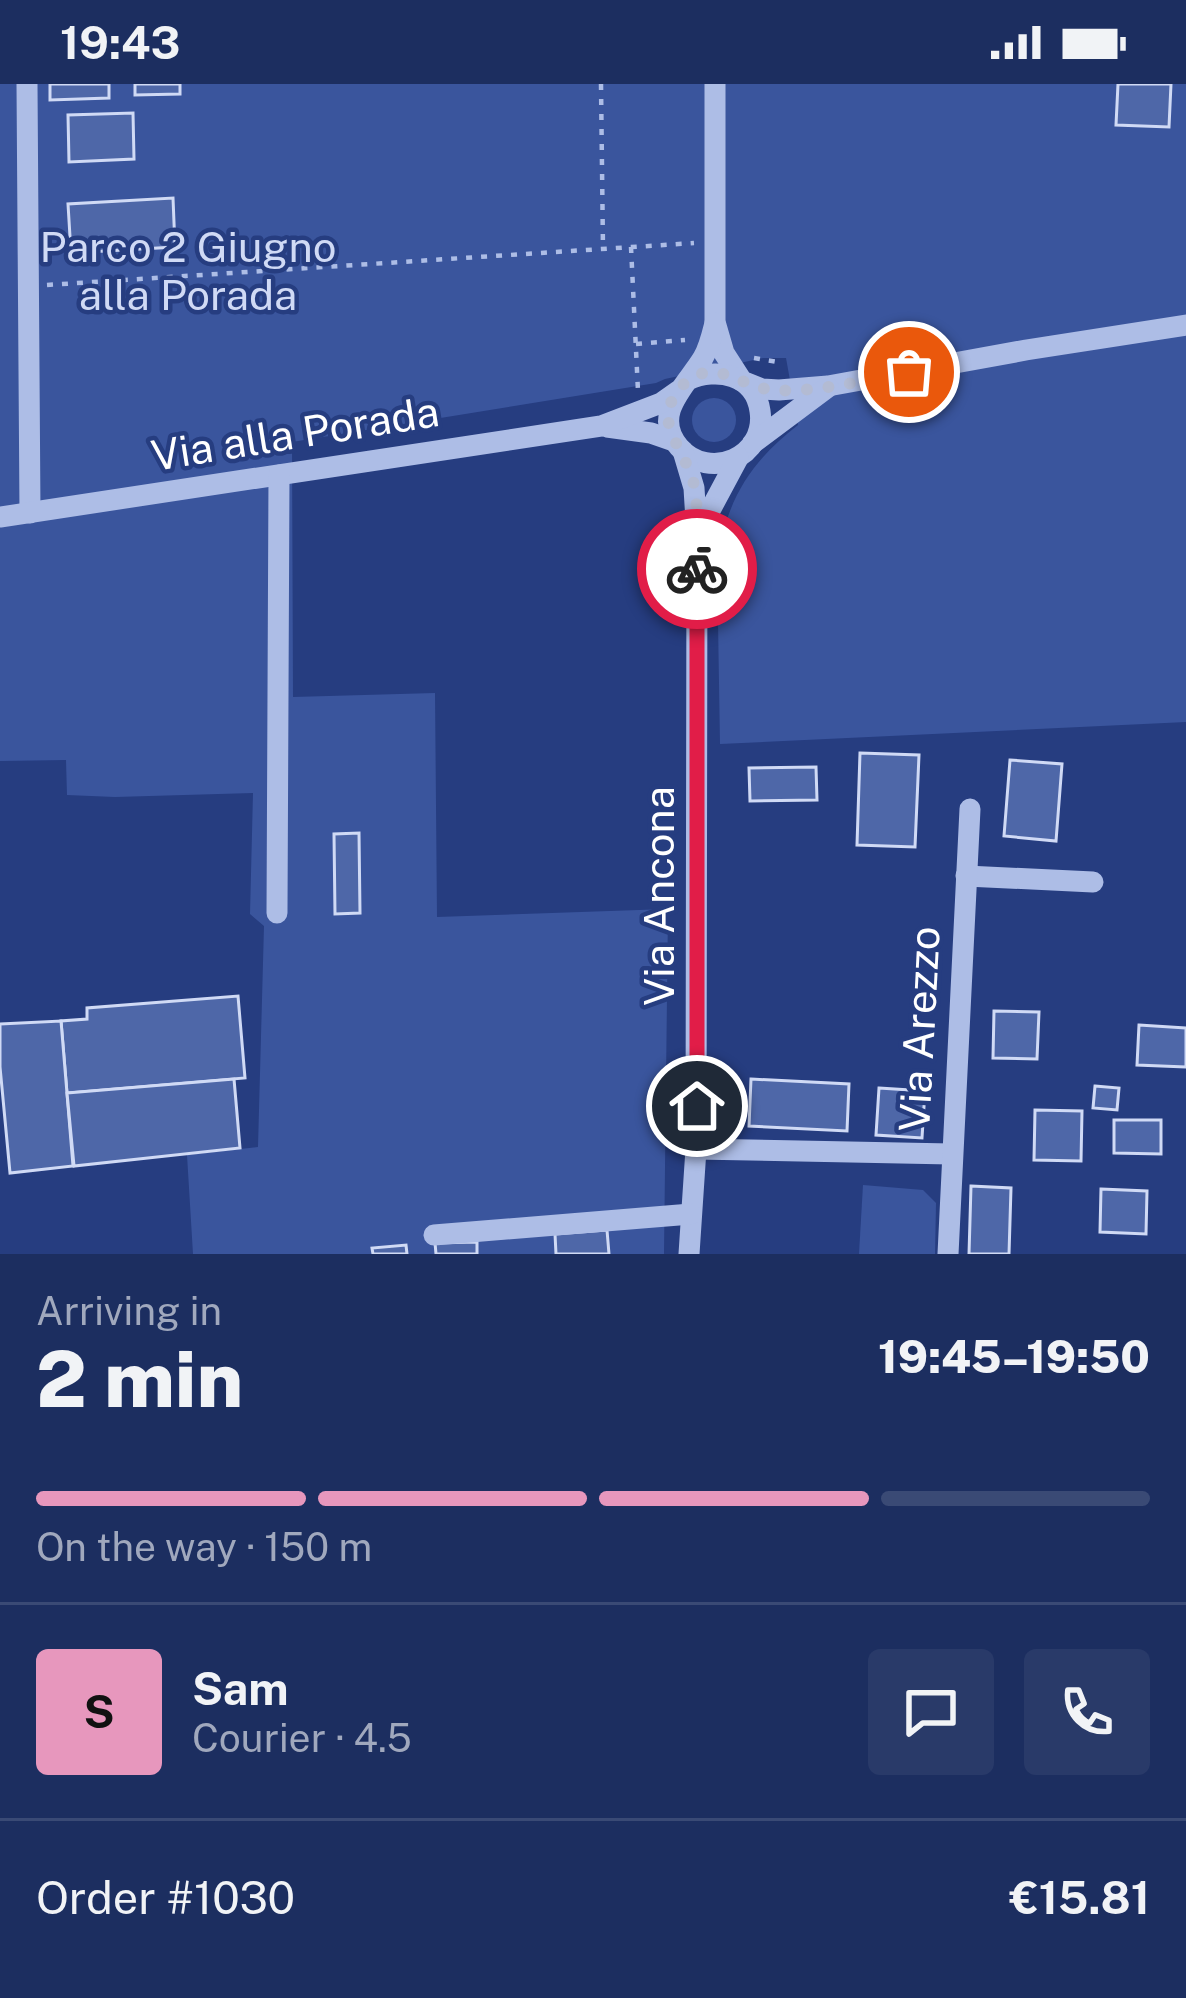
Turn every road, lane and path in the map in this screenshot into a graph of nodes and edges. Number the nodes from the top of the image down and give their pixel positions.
1 (27, 84) edge
2 (601, 84) edge
3 (715, 84) edge
4 (714, 242) junction
5 (631, 247) junction
6 (603, 249) junction
7 (29, 286) junction
8 (715, 322) junction
9 (1186, 326) edge
10 (696, 339) dead end
11 (636, 344) junction
12 (744, 349) dead end
13 (778, 362) dead end
14 (742, 381) junction
15 (683, 386) junction
16 (828, 386) junction
17 (638, 397) dead end
18 (601, 426) junction
19 (678, 446) junction
20 (746, 451) junction
21 (279, 476) junction
22 (30, 513) junction
23 (0, 518) edge
24 (697, 537) junction
25 (970, 808) dead end
26 (966, 876) junction
27 (1093, 882) dead end
28 (277, 913) dead end
29 (696, 1149) junction
30 (952, 1154) junction
31 (691, 1214) junction
32 (434, 1235) dead end
33 (688, 1254) edge
34 (948, 1254) edge

1 - 7 street
2 - 6 path
3 - 4 street
4 - 5 path
4 - 8 street
5 - 6 path
5 - 11 path
6 - 7 path
7 - 22 street
8 - 14 street
8 - 15 street
9 - 16 street
10 - 11 path
11 - 17 path
12 - 13 path
14 - 15 street
14 - 16 street
14 - 20 street
15 - 18 street, Via alla Porada
15 - 19 street
16 - 20 street
18 - 19 street, Via alla Porada
18 - 21 street, Via alla Porada
19 - 20 street
19 - 24 street, Via Ancona
20 - 24 street, Via Ancona
21 - 22 street, Via alla Porada
21 - 28 street
22 - 23 street, Via alla Porada
24 - 29 street, Via Ancona
25 - 26 street, Via Arezzo
26 - 27 street
26 - 30 street, Via Arezzo
29 - 30 street
29 - 31 street, Via Ancona
30 - 34 street, Via Arezzo
31 - 32 street
31 - 33 street, Via Ancona

